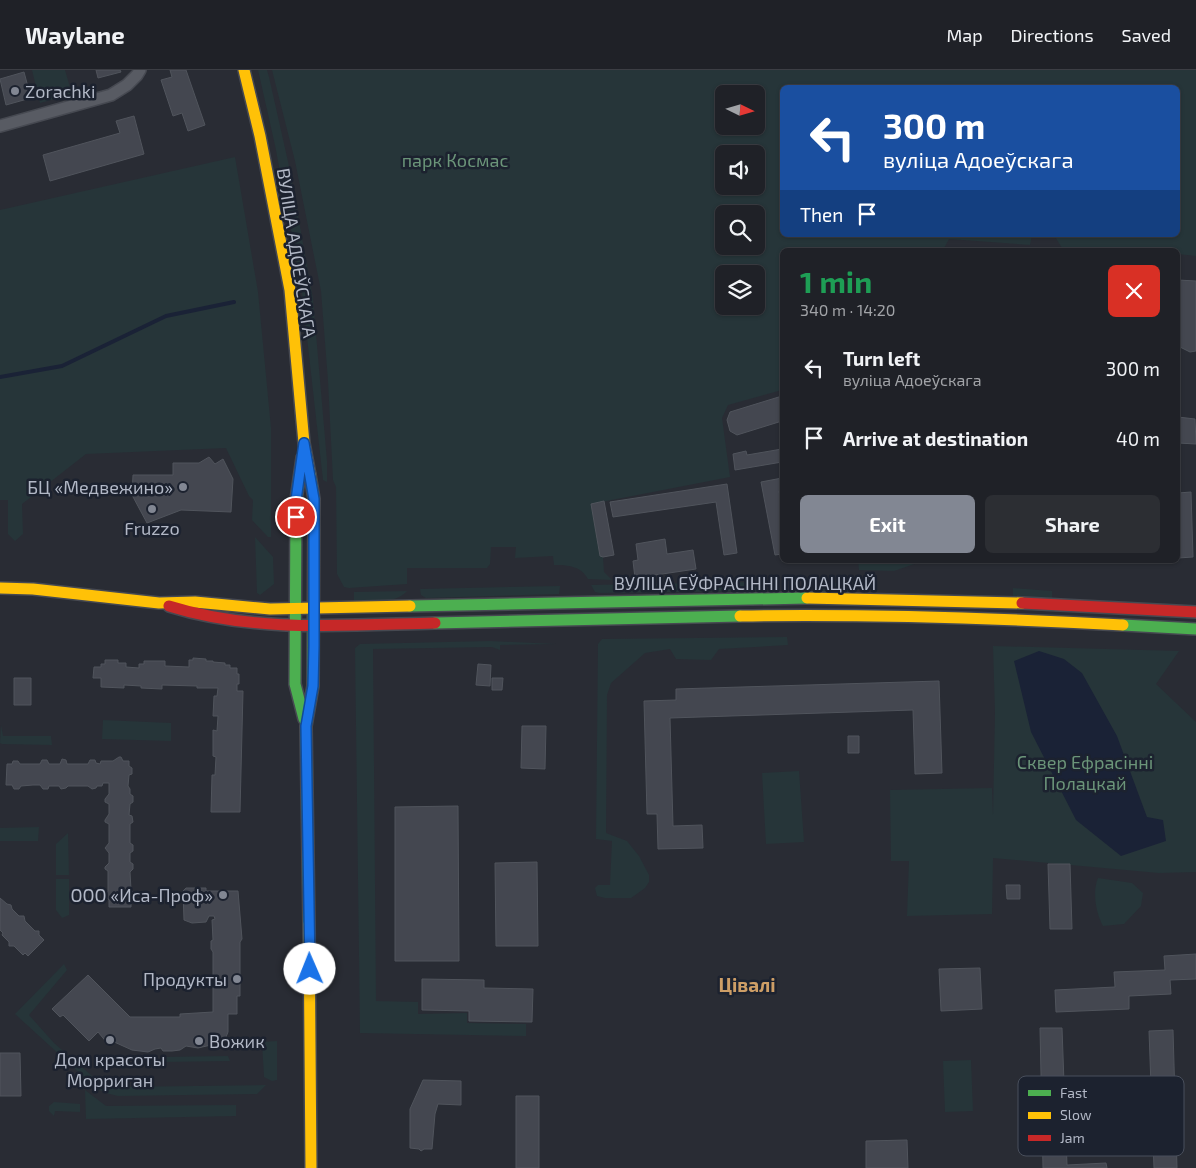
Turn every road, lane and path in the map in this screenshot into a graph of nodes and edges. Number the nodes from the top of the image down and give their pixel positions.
1 (244, 70) edge
2 (139, 72) edge
3 (0, 126) edge
4 (304, 443) junction
5 (0, 588) edge
6 (159, 603) junction
7 (295, 609) junction
8 (314, 609) junction
9 (1196, 612) edge
10 (295, 626) junction
11 (314, 626) junction
12 (1196, 629) edge
13 (306, 726) junction
14 (312, 1168) edge

1 - 4 main road, ВУЛІЦА АДОЕЎСКАГА
2 - 3 street
4 - 7 main road, ВУЛІЦА АДОЕЎСКАГА
4 - 8 main road, ВУЛІЦА АДОЕЎСКАГА
5 - 6 main road
6 - 7 main road, ВУЛІЦА ЕЎФРАСІННІ ПОЛАЦКАЙ
6 - 10 main road, ВУЛІЦА ЕЎФРАСІННІ ПОЛАЦКАЙ
7 - 8 main road, ВУЛІЦА ЕЎФРАСІННІ ПОЛАЦКАЙ
7 - 10 main road, ВУЛІЦА АДОЕЎСКАГА
8 - 9 main road, ВУЛІЦА ЕЎФРАСІННІ ПОЛАЦКАЙ
8 - 11 main road, ВУЛІЦА АДОЕЎСКАГА
10 - 11 main road, ВУЛІЦА ЕЎФРАСІННІ ПОЛАЦКАЙ
10 - 13 main road, ВУЛІЦА АДОЕЎСКАГА
11 - 12 main road, ВУЛІЦА ЕЎФРАСІННІ ПОЛАЦКАЙ
11 - 13 main road, ВУЛІЦА АДОЕЎСКАГА
13 - 14 main road, ВУЛІЦА АДОЕЎСКАГА

